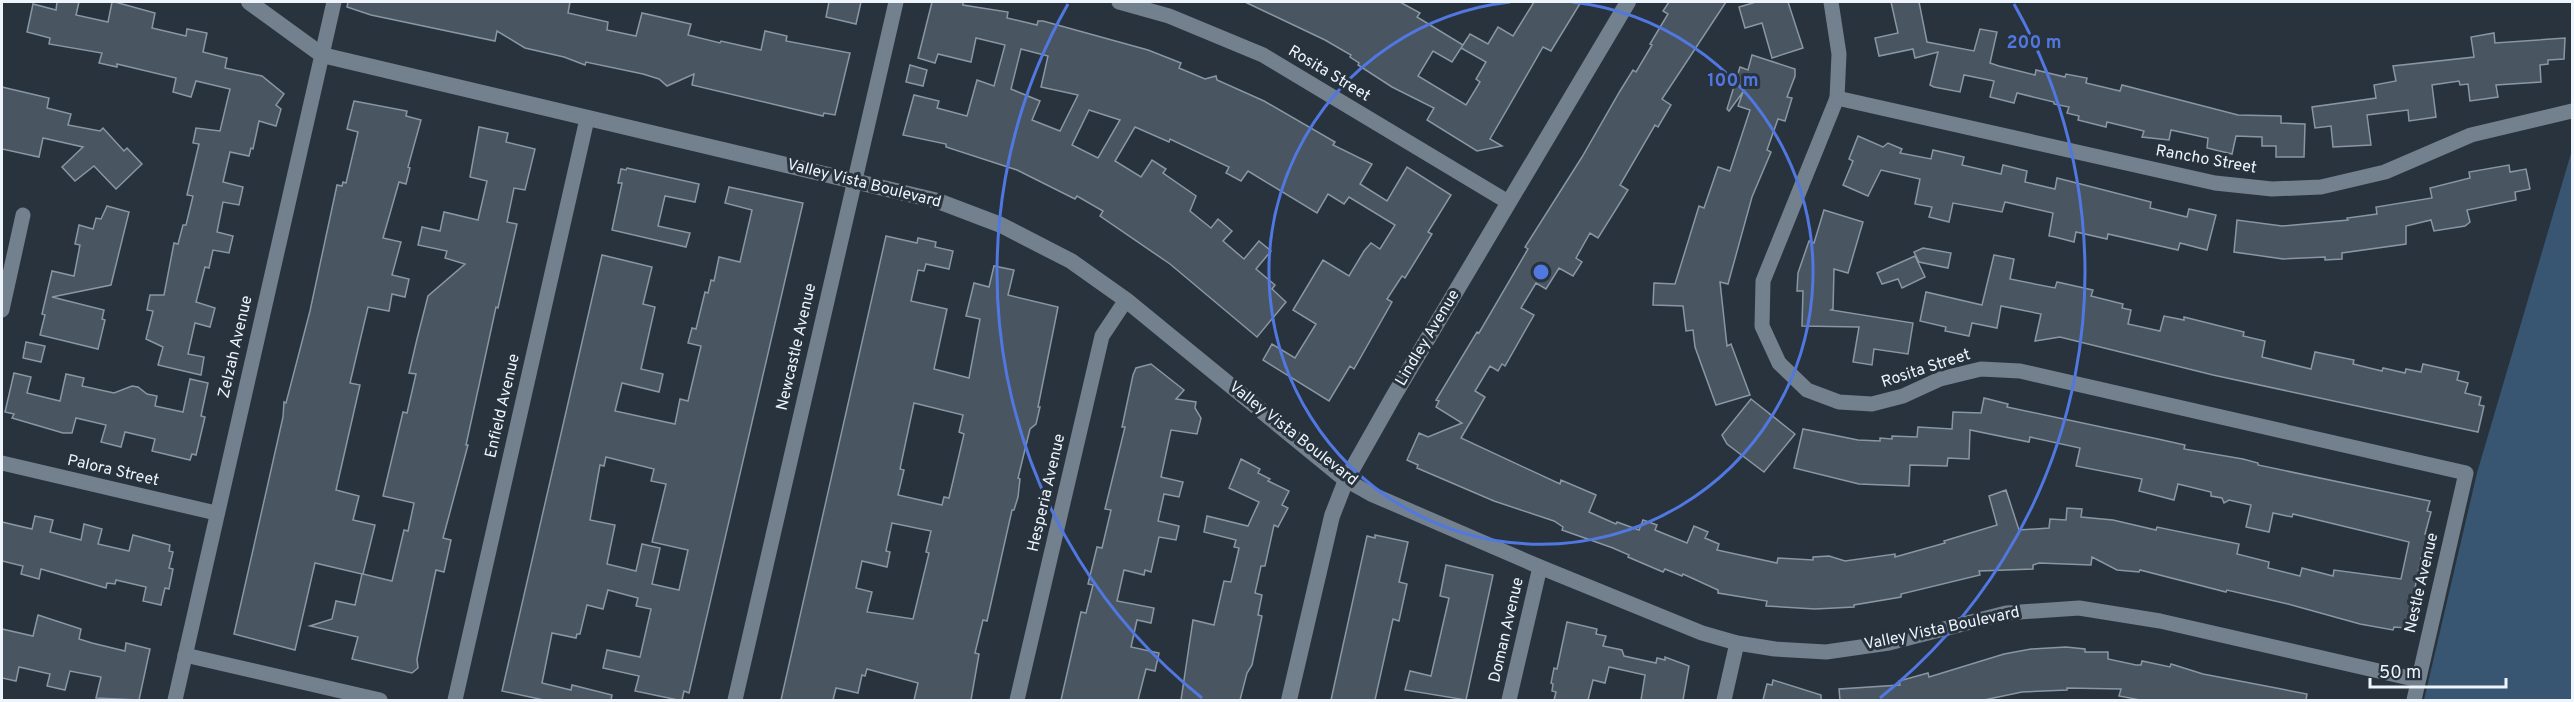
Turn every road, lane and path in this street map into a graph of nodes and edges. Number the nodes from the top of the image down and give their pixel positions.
1 (249, 2) edge
2 (334, 2) edge
3 (896, 2) edge
4 (1119, 2) edge
5 (1628, 2) edge
6 (1831, 2) edge
7 (322, 55) junction
8 (1837, 98) junction
9 (2569, 113) edge
10 (587, 118) junction
11 (854, 180) junction
12 (1508, 202) junction
13 (23, 215) dead end
14 (1126, 300) junction
15 (2, 310) edge
16 (2, 463) edge
17 (2466, 473) joint
18 (1346, 480) junction
19 (216, 513) junction
20 (1540, 567) junction
21 (1737, 643) junction
22 (185, 655) junction
23 (2418, 680) junction
24 (175, 700) edge
25 (380, 700) edge
26 (455, 700) edge
27 (735, 700) edge
28 (1017, 700) edge
29 (1289, 700) edge
30 (1509, 700) edge
31 (1724, 700) edge
32 (2414, 700) edge

1 - 7 street, Valley Vista Boulevard
2 - 7 street, Zelzah Avenue
3 - 11 street, Newcastle Avenue
4 - 12 street, Rosita Street
5 - 12 street, Lindley Avenue
6 - 8 street, Rosita Street
7 - 10 street, Valley Vista Boulevard
7 - 19 street, Zelzah Avenue
8 - 9 street, Rancho Street
8 - 17 street, Rosita Street
10 - 11 street, Valley Vista Boulevard
10 - 26 street, Enfield Avenue
11 - 14 street, Valley Vista Boulevard
11 - 27 street, Newcastle Avenue
12 - 18 street, Lindley Avenue
13 - 15 street
14 - 18 street, Valley Vista Boulevard
14 - 28 street, Hesperia Avenue
16 - 19 street, Palora Street
17 - 23 street, Nestle Avenue
18 - 20 street, Valley Vista Boulevard
18 - 29 street, Lindley Avenue
19 - 22 street, Zelzah Avenue
20 - 21 street, Valley Vista Boulevard
20 - 30 street, Doman Avenue
21 - 23 street, Valley Vista Boulevard
21 - 31 street
22 - 24 street, Zelzah Avenue
22 - 25 street
23 - 32 street, Nestle Avenue

